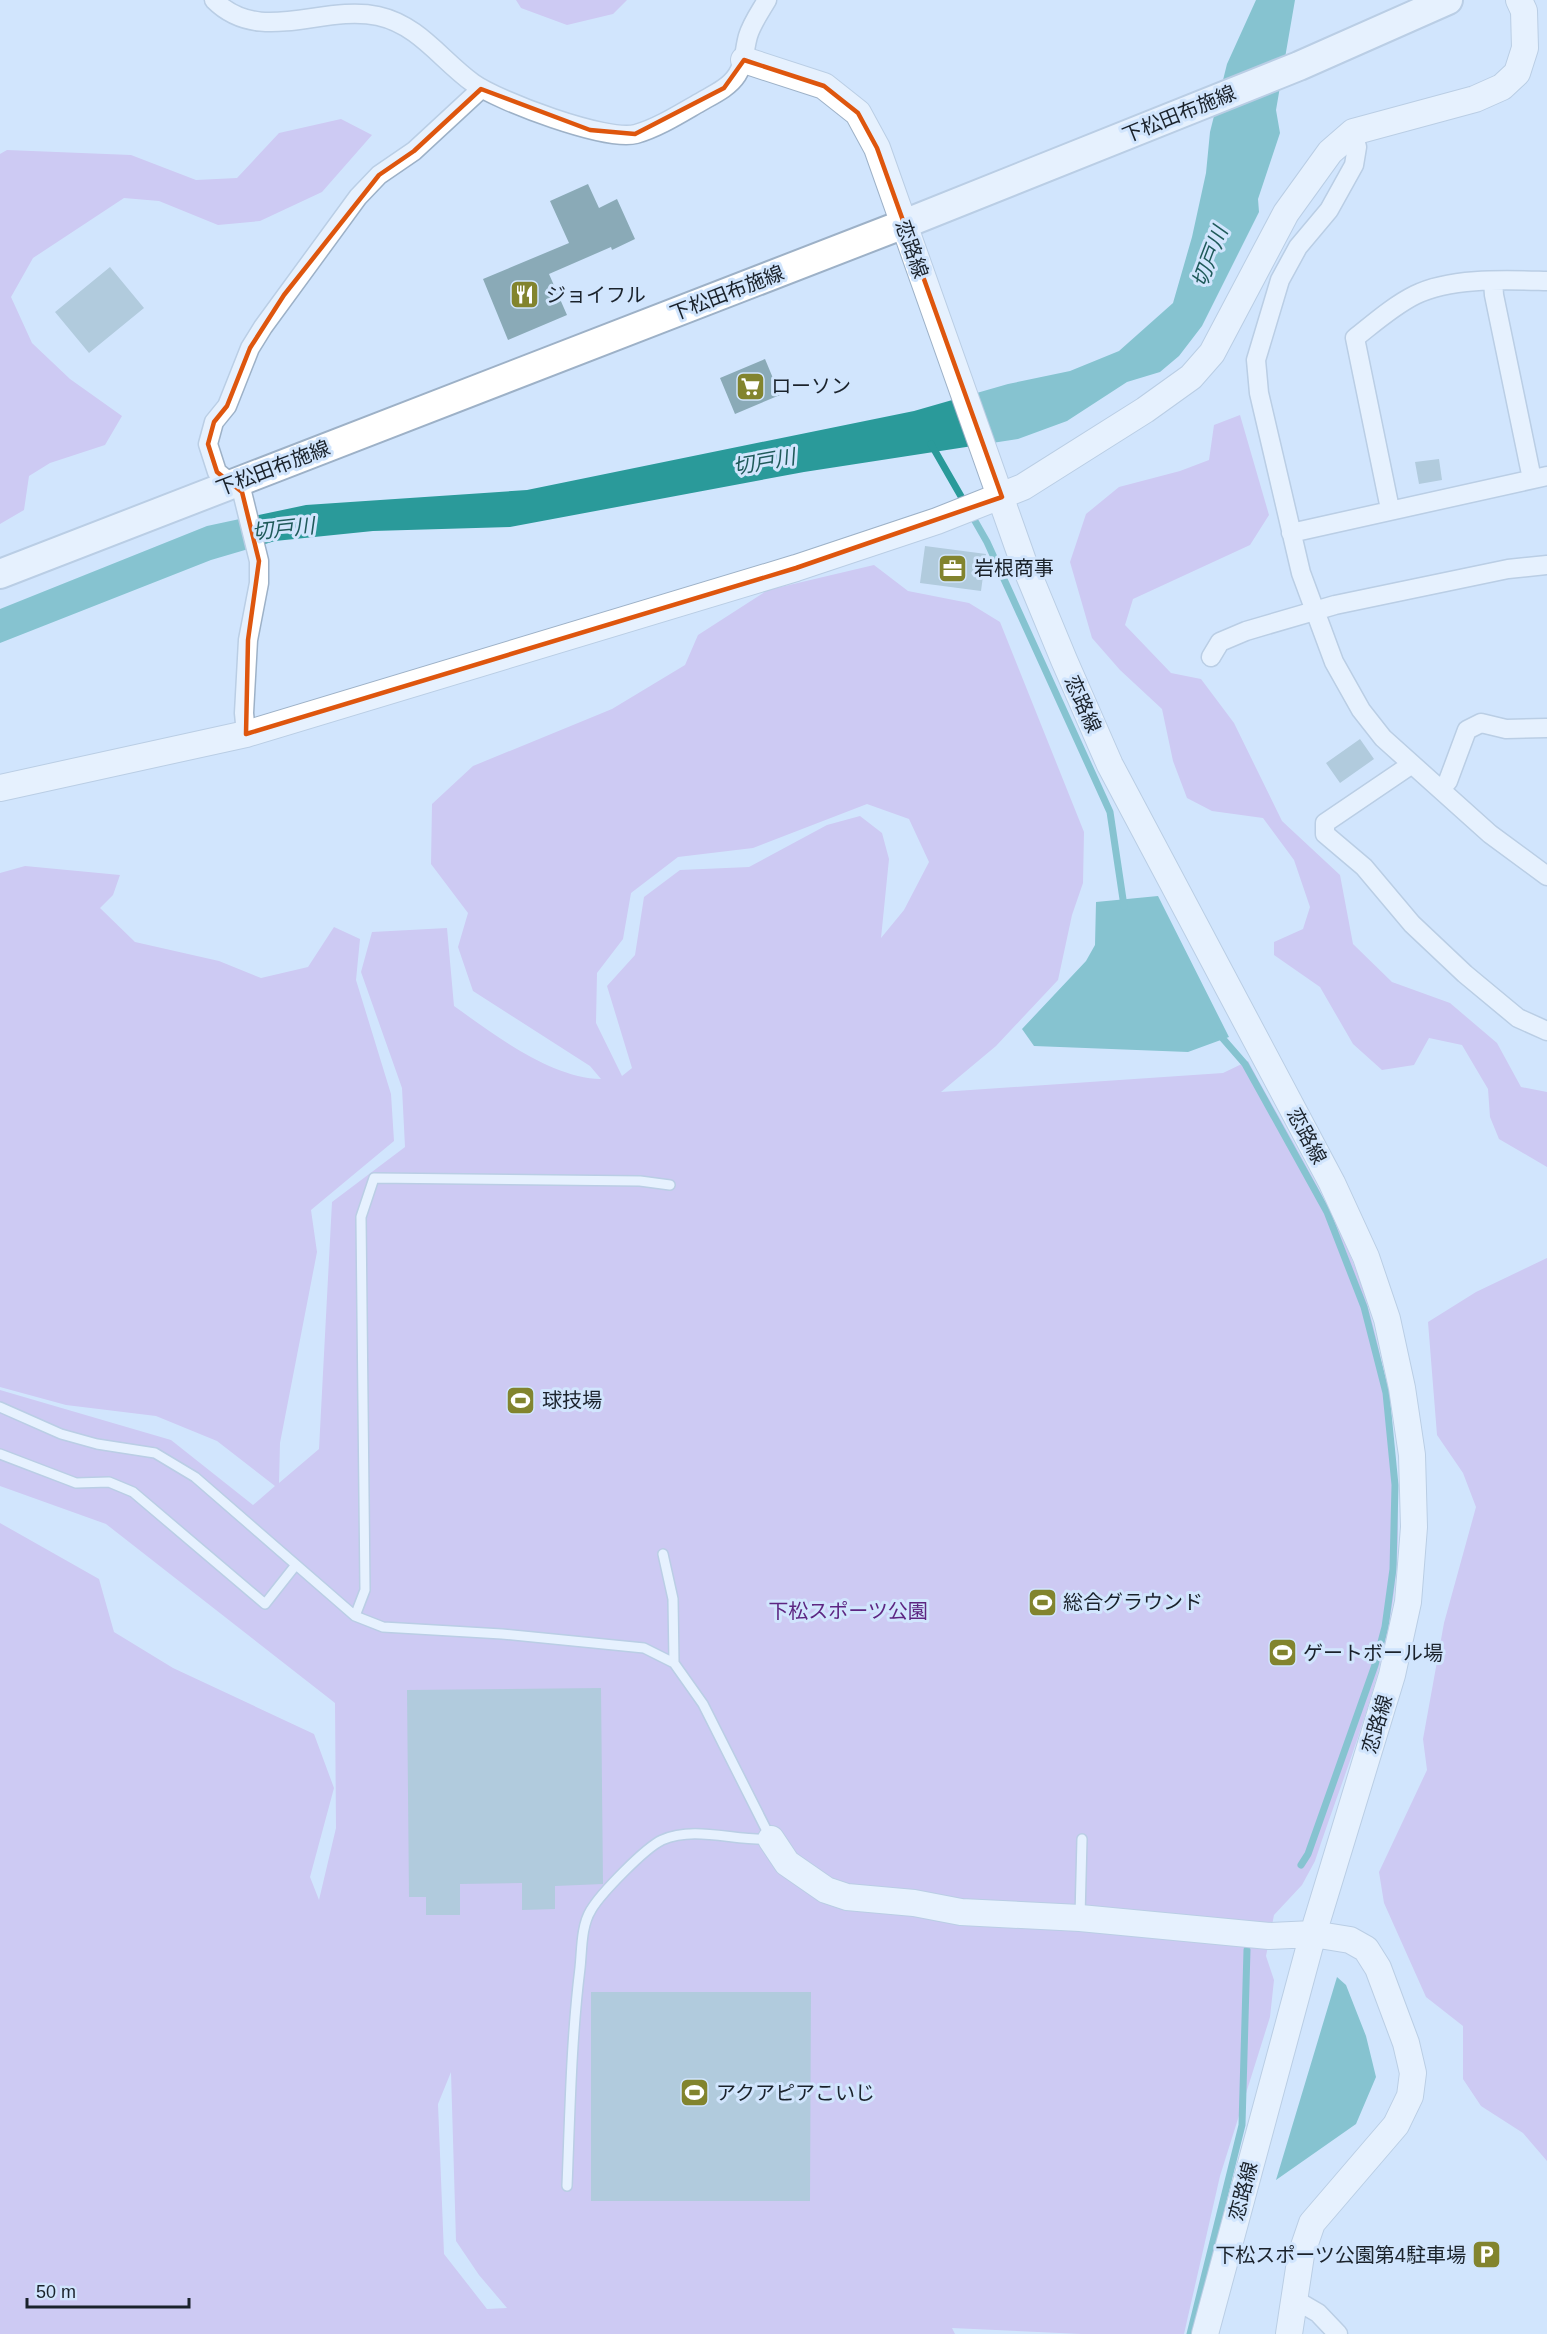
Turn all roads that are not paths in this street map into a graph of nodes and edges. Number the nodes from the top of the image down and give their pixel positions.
1 (214, 0) edge
2 (767, 0) edge
3 (1449, 0) edge
4 (1519, 0) edge
5 (744, 60) junction
6 (481, 89) junction
7 (1353, 132) junction
8 (904, 224) junction
9 (1493, 281) junction
10 (1547, 281) edge
11 (1539, 477) edge
12 (233, 483) junction
13 (1002, 497) junction
14 (1390, 509) junction
15 (1291, 533) junction
16 (1547, 565) edge
17 (0, 574) edge
18 (1316, 612) junction
19 (1211, 657) dead end
20 (1547, 728) edge
21 (246, 734) junction
22 (1412, 764) junction
23 (0, 788) edge
24 (1442, 789) junction
25 (1547, 876) edge
26 (1547, 1031) edge
27 (670, 1185) dead end
28 (0, 1407) edge
29 (0, 1454) edge
30 (663, 1554) dead end
31 (295, 1566) junction
32 (355, 1616) junction
33 (674, 1663) junction
34 (771, 1839) junction
35 (1082, 1839) dead end
36 (1080, 1918) junction
37 (1313, 1934) junction
38 (567, 2186) dead end
39 (1294, 2299) junction
40 (1205, 2334) edge
41 (1289, 2334) edge
42 (1338, 2334) edge

1 - 6 street
2 - 5 street
3 - 8 main road, 下松田布施線
4 - 7 street
5 - 6 street
5 - 8 street, 恋路線
6 - 12 street
7 - 13 street
7 - 15 street
8 - 12 main road, 下松田布施線
8 - 13 street, 恋路線
9 - 10 street
9 - 11 street
9 - 14 street
11 - 14 street
12 - 17 main road, 下松田布施線
12 - 21 street
13 - 21 street
13 - 37 street, 恋路線
14 - 15 street
15 - 18 street
16 - 18 street
18 - 19 street
18 - 22 street
20 - 24 street
21 - 23 street
22 - 24 street
22 - 26 street
24 - 25 street
27 - 32 lane
28 - 31 lane
29 - 31 lane
30 - 33 lane
31 - 32 lane
32 - 33 lane
33 - 34 lane
34 - 36 street
34 - 38 lane
35 - 36 lane
36 - 37 street
37 - 39 street
37 - 40 street, 恋路線
39 - 41 street
39 - 42 street

